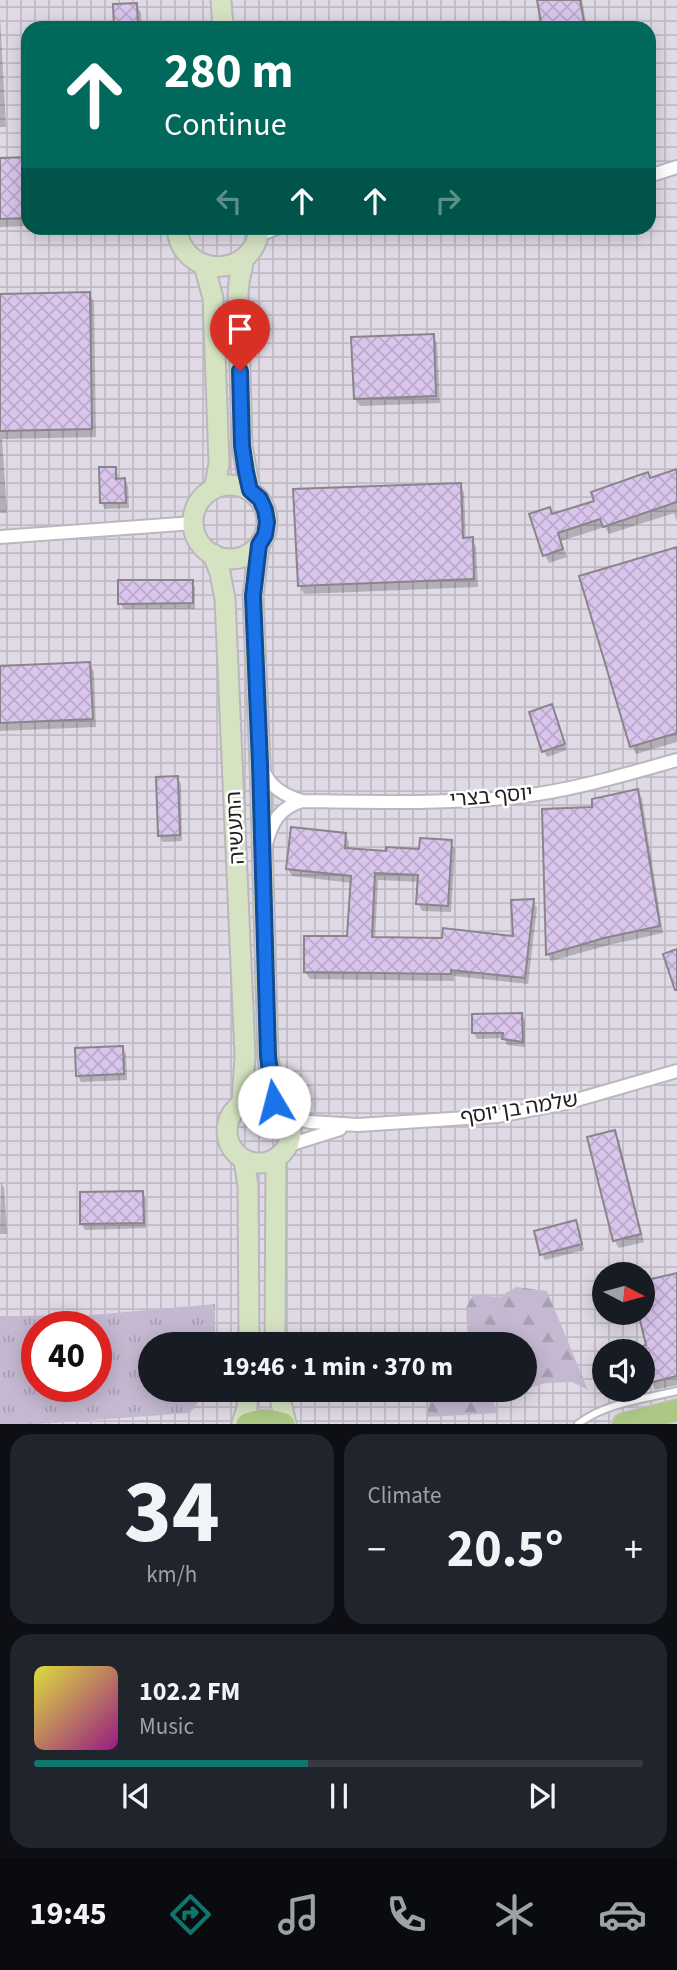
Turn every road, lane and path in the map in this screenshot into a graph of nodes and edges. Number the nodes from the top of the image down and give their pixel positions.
1 (221, 0) edge
2 (222, 21) edge
3 (677, 167) edge
4 (656, 174) edge
5 (177, 235) edge
6 (258, 235) edge
7 (244, 258) junction
8 (204, 265) junction
9 (214, 489) junction
10 (250, 490) junction
11 (194, 523) junction
12 (0, 537) edge
13 (259, 545) junction
14 (213, 554) junction
15 (677, 760) edge
16 (260, 764) junction
17 (302, 801) junction
18 (262, 859) junction
19 (677, 1071) edge
20 (274, 1102) junction
21 (242, 1104) junction
22 (288, 1117) junction
23 (358, 1125) junction
24 (282, 1152) junction
25 (244, 1160) junction
26 (249, 1332) edge
27 (275, 1332) edge
28 (677, 1391) edge
29 (247, 1402) edge
30 (280, 1402) edge
31 (677, 1410) edge
32 (244, 1424) edge
33 (285, 1424) edge
34 (578, 1424) edge
35 (623, 1424) edge

1 - 2 street
3 - 4 street
5 - 8 street
6 - 7 street
7 - 8 street
7 - 10 street
8 - 9 street
9 - 10 street
9 - 11 street
10 - 13 street
11 - 12 street
11 - 14 street
13 - 14 street
13 - 16 street, התעשיה
14 - 21 street, התעשיה
15 - 17 street, יוסף בצרי
16 - 17 street, יוסף בצרי
16 - 18 street, התעשיה
17 - 18 street
18 - 20 street, התעשיה
19 - 23 street, שלמה בן יוסף
20 - 21 street
20 - 22 street
21 - 25 street
22 - 23 street, שלמה בן יוסף
22 - 24 street
23 - 24 street, שלמה בן יוסף
24 - 25 street
24 - 27 street
25 - 26 street
28 - 34 lane
29 - 32 street
30 - 33 street
31 - 35 main road
32 - 33 main road

